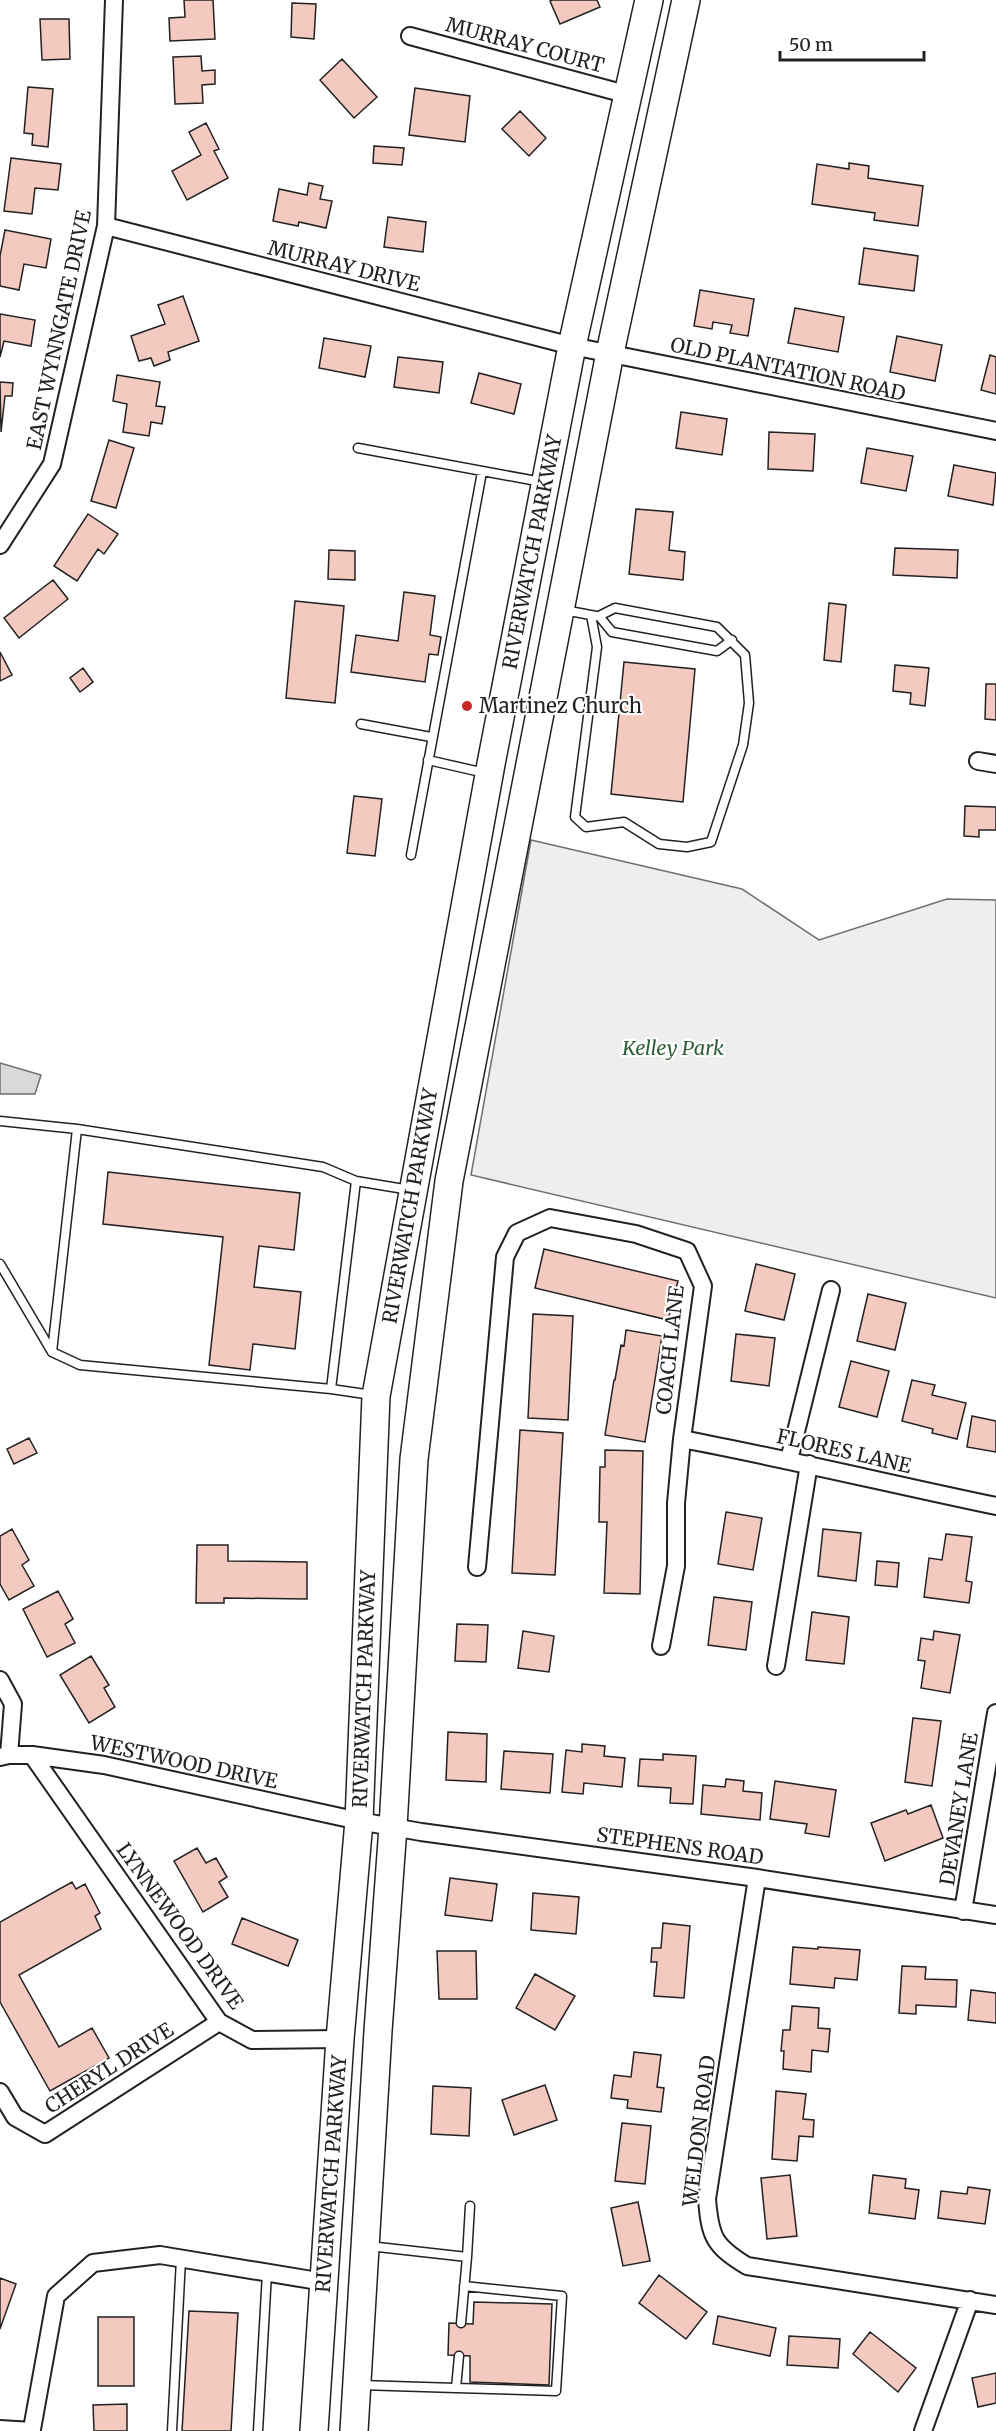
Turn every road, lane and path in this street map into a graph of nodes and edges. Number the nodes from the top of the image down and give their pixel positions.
1 (114, 0) edge
2 (649, 0) edge
3 (686, 0) edge
4 (410, 36) dead end
5 (629, 95) junction
6 (106, 226) junction
7 (572, 346) junction
8 (609, 353) junction
9 (996, 431) edge
10 (358, 448) dead end
11 (482, 472) junction
12 (546, 483) junction
13 (0, 544) edge
14 (560, 609) junction
15 (595, 616) junction
16 (732, 640) junction
17 (361, 724) dead end
18 (431, 737) junction
19 (428, 760) junction
20 (978, 761) dead end
21 (996, 764) edge
22 (489, 774) junction
23 (411, 855) dead end
24 (0, 1121) edge
25 (77, 1129) junction
26 (356, 1181) junction
27 (412, 1191) junction
28 (0, 1264) edge
29 (831, 1290) dead end
30 (52, 1352) junction
31 (331, 1389) junction
32 (376, 1396) junction
33 (682, 1439) junction
34 (789, 1460) junction
35 (808, 1464) junction
36 (996, 1506) edge
37 (477, 1567) dead end
38 (661, 1646) dead end
39 (776, 1666) dead end
40 (0, 1680) edge
41 (996, 1713) edge
42 (32, 1755) junction
43 (5, 1756) edge
44 (359, 1821) junction
45 (393, 1827) junction
46 (757, 1878) junction
47 (963, 1911) junction
48 (996, 1915) edge
49 (219, 2022) junction
50 (340, 2040) junction
51 (0, 2092) edge
52 (470, 2206) dead end
53 (365, 2246) junction
54 (466, 2258) junction
55 (181, 2259) junction
56 (267, 2273) junction
57 (324, 2282) junction
58 (464, 2286) junction
59 (970, 2300) junction
60 (996, 2305) edge
61 (461, 2323) dead end
62 (459, 2356) dead end
63 (357, 2385) junction
64 (456, 2388) junction
65 (0, 2429) edge
66 (32, 2430) edge
67 (172, 2431) edge
68 (258, 2431) edge
69 (314, 2431) edge
70 (354, 2431) edge
71 (923, 2431) edge

1 - 6 street, EAST WYNNGATE DRIVE
2 - 5 main road, RIVERWATCH PARKWAY
3 - 8 main road, RIVERWATCH PARKWAY
4 - 5 street, MURRAY COURT
5 - 7 main road, RIVERWATCH PARKWAY
6 - 7 street, MURRAY DRIVE
6 - 13 street, EAST WYNNGATE DRIVE
7 - 8 street, OLD PLANTATION ROAD
7 - 12 main road, RIVERWATCH PARKWAY
8 - 9 street, OLD PLANTATION ROAD
8 - 14 main road, RIVERWATCH PARKWAY
10 - 11 lane
11 - 12 lane
11 - 18 lane
12 - 22 main road, RIVERWATCH PARKWAY
14 - 15 lane
14 - 45 main road, RIVERWATCH PARKWAY
15 - 16 lane
15 - 16 lane
15 - 16 lane
17 - 18 lane
18 - 19 lane
19 - 22 lane
19 - 23 lane
20 - 21 street
22 - 27 main road, RIVERWATCH PARKWAY
24 - 25 lane
25 - 26 lane
25 - 30 lane
26 - 27 lane
26 - 31 lane
27 - 32 main road, RIVERWATCH PARKWAY
28 - 30 lane
29 - 34 street
30 - 31 lane
31 - 32 lane
32 - 44 main road, RIVERWATCH PARKWAY
33 - 34 street, FLORES LANE
33 - 37 street, COACH LANE
33 - 38 street, COACH LANE
34 - 35 street, FLORES LANE
35 - 36 street, FLORES LANE
35 - 39 street
40 - 43 street
41 - 47 street, DEVANEY LANE
42 - 43 street, WESTWOOD DRIVE
42 - 44 street, WESTWOOD DRIVE
42 - 49 street, LYNNEWOOD DRIVE
44 - 45 street, STEPHENS ROAD
44 - 50 main road, RIVERWATCH PARKWAY
45 - 46 street, STEPHENS ROAD
45 - 53 main road, RIVERWATCH PARKWAY
46 - 47 street, STEPHENS ROAD
46 - 59 street, WELDON ROAD
47 - 48 street, STEPHENS ROAD
49 - 50 street, LYNNEWOOD DRIVE
49 - 51 street, CHERYL DRIVE
50 - 57 main road, RIVERWATCH PARKWAY
52 - 54 lane
53 - 54 lane
53 - 63 main road, RIVERWATCH PARKWAY
54 - 58 lane
55 - 56 street
55 - 66 street
55 - 67 lane
56 - 57 street
56 - 68 lane
57 - 69 main road, RIVERWATCH PARKWAY
58 - 61 lane
58 - 64 lane
59 - 60 street, WELDON ROAD
59 - 71 street
62 - 64 lane
63 - 64 lane
63 - 70 main road, RIVERWATCH PARKWAY
65 - 66 street

